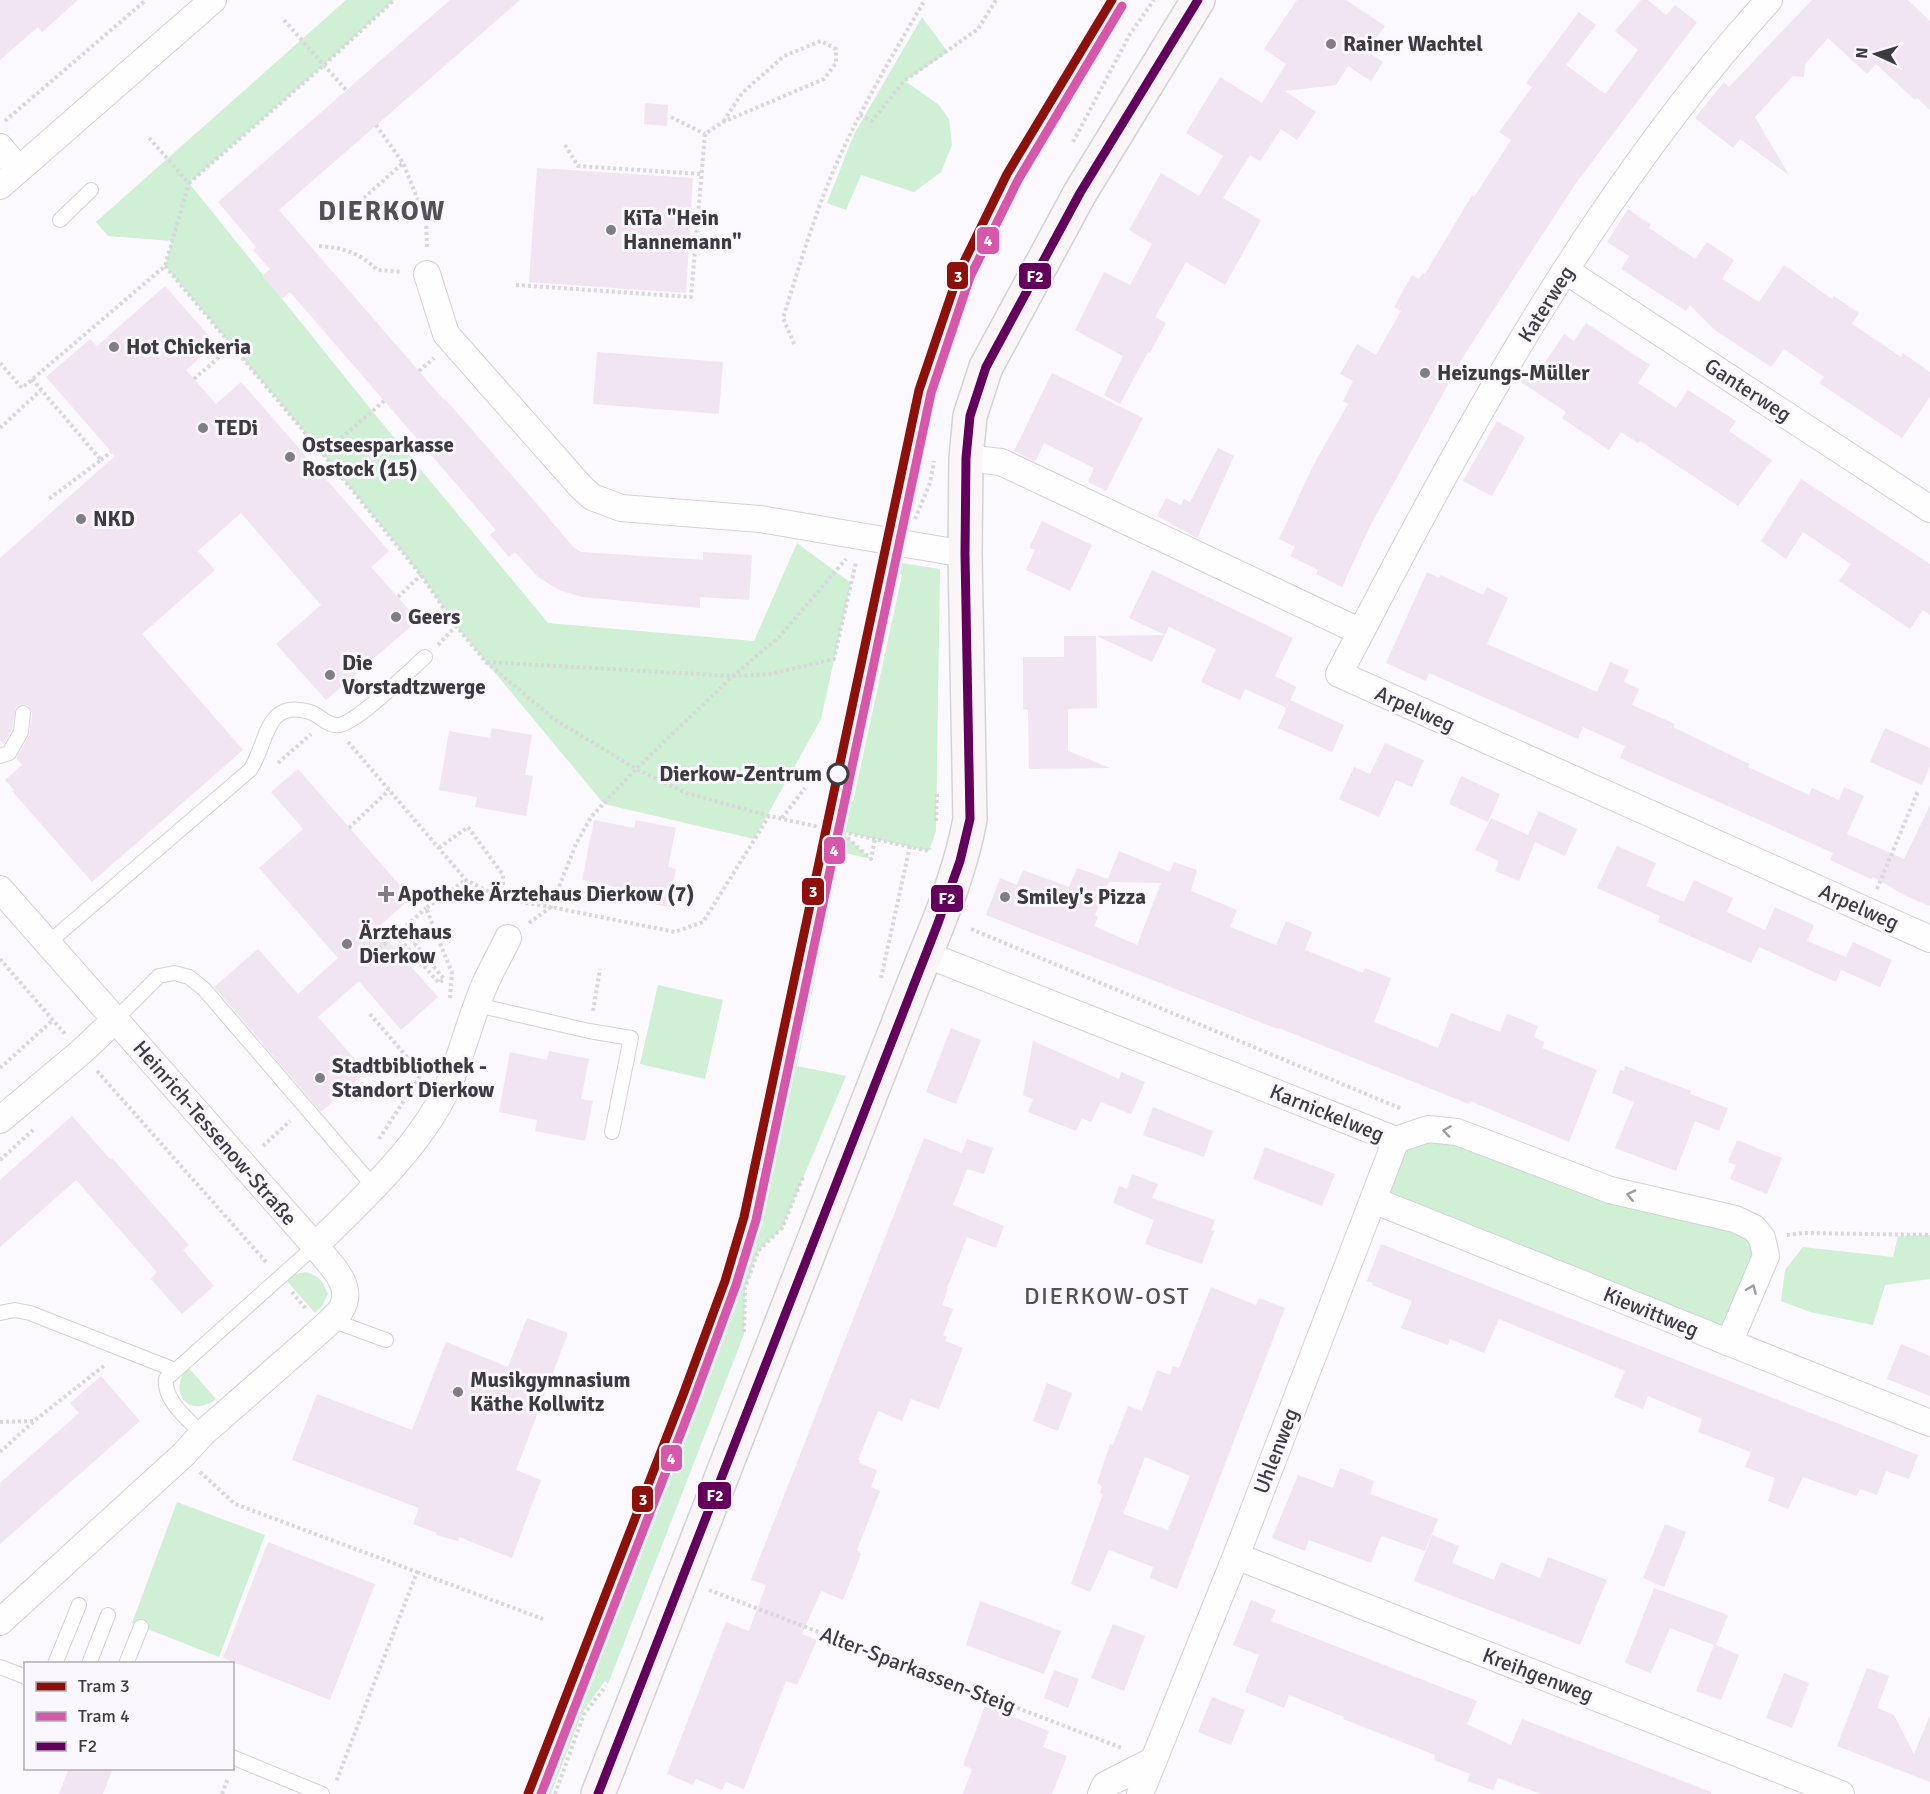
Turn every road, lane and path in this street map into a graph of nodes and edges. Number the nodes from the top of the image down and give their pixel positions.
1 (146, 0) edge
2 (213, 0) edge
3 (394, 0) edge
4 (925, 0) edge
5 (996, 0) edge
6 (1198, 0) edge
7 (1769, 0) edge
8 (285, 20) dead end
9 (324, 65) junction
10 (346, 90) dead end
11 (860, 116) junction
12 (671, 117) dead end
13 (723, 122) junction
14 (0, 125) edge
15 (376, 125) dead end
16 (705, 134) junction
17 (149, 138) dead end
18 (565, 145) dead end
19 (0, 147) edge
20 (403, 163) junction
21 (700, 174) junction
22 (9, 178) edge
23 (189, 183) junction
24 (91, 190) dead end
25 (346, 214) dead end
26 (60, 220) dead end
27 (319, 246) dead end
28 (165, 266) junction
29 (1566, 271) junction
30 (427, 274) junction
31 (516, 285) dead end
32 (794, 344) dead end
33 (232, 346) junction
34 (0, 363) edge
35 (194, 379) dead end
36 (32, 380) junction
37 (41, 390) junction
38 (384, 401) dead end
39 (0, 428) edge
40 (111, 452) dead end
41 (323, 454) junction
42 (966, 458) junction
43 (102, 460) junction
44 (49, 499) dead end
45 (1930, 509) edge
46 (866, 536) junction
47 (965, 554) junction
48 (421, 576) junction
49 (398, 597) dead end
50 (1361, 632) junction
51 (425, 657) dead end
52 (486, 662) junction
53 (733, 676) junction
54 (23, 713) dead end
55 (337, 726) junction
56 (0, 756) edge
57 (636, 769) junction
58 (805, 788) dead end
59 (389, 790) junction
60 (1918, 791) dead end
61 (848, 801) dead end
62 (769, 816) junction
63 (782, 818) junction
64 (349, 828) dead end
65 (839, 830) junction
66 (967, 836) junction
67 (875, 839) junction
68 (910, 846) junction
69 (439, 848) junction
70 (0, 889) edge
71 (503, 898) junction
72 (426, 908) dead end
73 (551, 908) junction
74 (1868, 911) junction
75 (407, 925) junction
76 (971, 929) dead end
77 (396, 935) junction
78 (508, 938) joint
79 (1930, 939) edge
80 (48, 943) junction
81 (374, 952) dead end
82 (926, 954) junction
83 (0, 959) edge
84 (880, 983) dead end
85 (477, 1005) junction
86 (370, 1014) dead end
87 (53, 1020) junction
88 (115, 1020) junction
89 (81, 1052) junction
90 (0, 1068) edge
91 (449, 1084) junction
92 (306, 1106) junction
93 (1402, 1109) dead end
94 (0, 1120) edge
95 (612, 1132) dead end
96 (1396, 1140) junction
97 (243, 1165) junction
98 (805, 1174) dead end
99 (374, 1187) junction
100 (1373, 1200) junction
101 (1930, 1235) edge
102 (1762, 1239) junction
103 (315, 1246) junction
104 (280, 1279) junction
105 (0, 1313) edge
106 (327, 1324) junction
107 (744, 1334) dead end
108 (386, 1340) dead end
109 (1729, 1343) junction
110 (124, 1349) junction
111 (175, 1370) junction
112 (34, 1421) junction
113 (0, 1422) edge
114 (1930, 1423) edge
115 (202, 1434) junction
116 (0, 1452) edge
117 (184, 1454) junction
118 (1236, 1556) junction
119 (417, 1572) junction
120 (683, 1580) junction
121 (79, 1605) dead end
122 (108, 1615) dead end
123 (543, 1619) dead end
124 (0, 1622) edge
125 (141, 1627) dead end
126 (56, 1662) edge
127 (90, 1662) edge
128 (127, 1662) edge
129 (0, 1667) edge
130 (24, 1676) edge
131 (608, 1684) dead end
132 (234, 1758) edge
133 (1154, 1760) junction
134 (231, 1770) edge
135 (336, 1783) dead end
136 (222, 1794) edge
137 (322, 1794) edge
138 (555, 1794) edge
139 (598, 1794) edge
140 (1101, 1794) edge
141 (1140, 1794) edge
142 (1841, 1794) edge

1 - 14 path
2 - 22 street
3 - 9 path
4 - 11 path
5 - 11 path
6 - 42 street
7 - 29 street, Katerweg
8 - 9 path
9 - 10 path
9 - 23 path
11 - 32 path
12 - 16 path
13 - 13 path
13 - 16 path
15 - 20 path
16 - 21 path
17 - 23 path
18 - 21 path
19 - 22 street
20 - 25 path
20 - 30 path
21 - 31 path
23 - 28 path
24 - 26 lane
27 - 30 path
28 - 33 path
28 - 36 path
29 - 45 street, Ganterweg
29 - 50 street, Katerweg
30 - 46 street
33 - 35 path
33 - 41 path
34 - 36 path
36 - 37 path
37 - 39 path
37 - 43 path
38 - 41 path
40 - 43 path
41 - 48 path
42 - 47 street
42 - 50 street
43 - 44 path
46 - 47 street
46 - 53 path
46 - 53 path
47 - 66 street
48 - 49 path
48 - 52 path
50 - 74 street, Arpelweg
51 - 55 lane
52 - 53 path
52 - 57 path
53 - 57 path
54 - 56 lane
55 - 59 path
55 - 80 lane
57 - 62 path
57 - 73 path
58 - 63 path
59 - 64 path
59 - 69 path
60 - 74 path
61 - 65 path
62 - 63 path
62 - 73 path
63 - 65 path
65 - 67 path
65 - 67 path
66 - 68 path
66 - 82 street
67 - 68 path
68 - 84 path
69 - 71 path
69 - 71 path
70 - 80 street, Heinrich-Tessenow-Straße
71 - 73 path
72 - 75 path
73 - 78 path
74 - 79 street, Arpelweg
75 - 77 path
75 - 77 path
76 - 93 path
77 - 81 path
78 - 85 street
80 - 88 street, Heinrich-Tessenow-Straße
82 - 96 street, Karnickelweg
82 - 120 street
83 - 87 path
85 - 91 street
85 - 95 lane
86 - 91 path
87 - 89 path
87 - 90 path
88 - 89 street
88 - 92 lane
88 - 97 street, Heinrich-Tessenow-Straße
89 - 94 street
89 - 104 path
91 - 99 street
92 - 97 path
92 - 99 lane
96 - 100 street, Uhlenweg
102 -> 96 street, Karnickelweg
97 - 103 street, Heinrich-Tessenow-Straße
98 - 107 path
99 - 103 street
100 - 109 street, Kiewittweg
100 - 118 street, Uhlenweg
101 - 102 path
109 -> 102 street
103 - 104 lane
103 - 106 street, Heinrich-Tessenow-Straße
104 - 106 path
104 - 111 lane
105 - 110 lane
106 - 108 lane
106 - 115 street, Heinrich-Tessenow-Straße
109 - 114 street, Kiewittweg
110 - 111 lane
110 - 112 path
111 - 115 lane
112 - 113 path
112 - 116 path
115 - 117 street, Heinrich-Tessenow-Straße
117 - 119 path
117 - 124 street, Heinrich-Tessenow-Straße
118 - 133 street, Uhlenweg
118 - 142 street, Kreihgenweg
119 - 123 path
119 - 135 path
120 - 133 path, Alter-Sparkassen-Steig
120 - 139 street
121 - 126 lane
122 - 127 lane
125 - 128 lane
129 - 130 lane
131 - 138 path
132 - 137 lane
133 - 140 street
133 - 141 street, Uhlenweg
134 - 136 path

